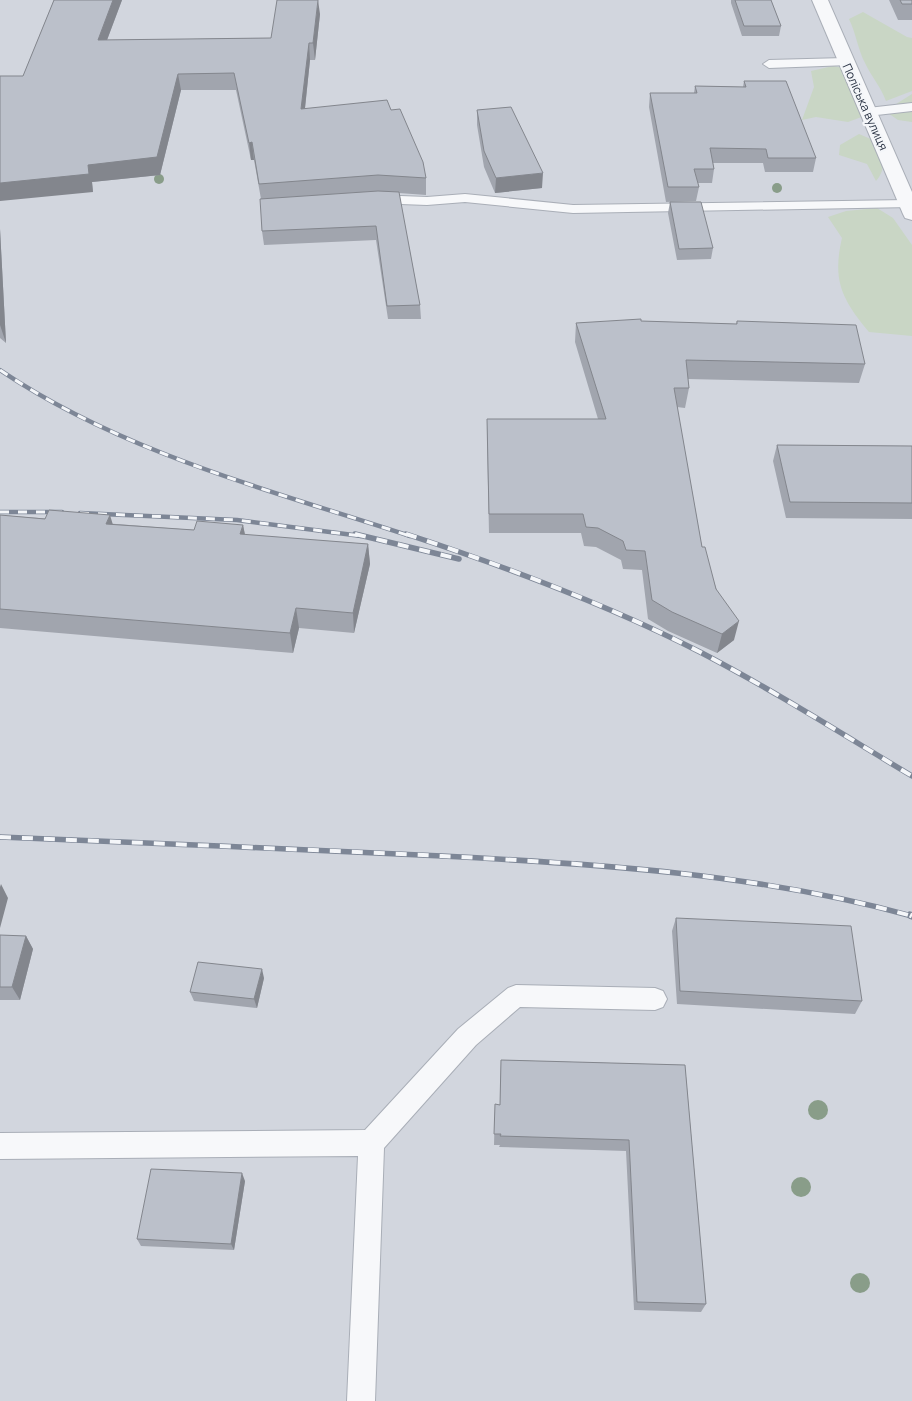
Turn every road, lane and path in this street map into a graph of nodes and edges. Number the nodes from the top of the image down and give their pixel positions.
1 (820, 0) edge
2 (845, 62) junction
3 (769, 64) dead end
4 (912, 107) edge
5 (868, 112) junction
6 (359, 200) edge
7 (910, 209) edge
8 (655, 999) dead end
9 (371, 1143) junction
10 (0, 1146) edge
11 (361, 1401) edge

1 - 2 street, Поліська вулиця
2 - 3 lane
2 - 5 street, Поліська вулиця
4 - 5 lane
5 - 7 street, Поліська вулиця
6 - 7 lane
8 - 9 lane
9 - 10 lane
9 - 11 lane

